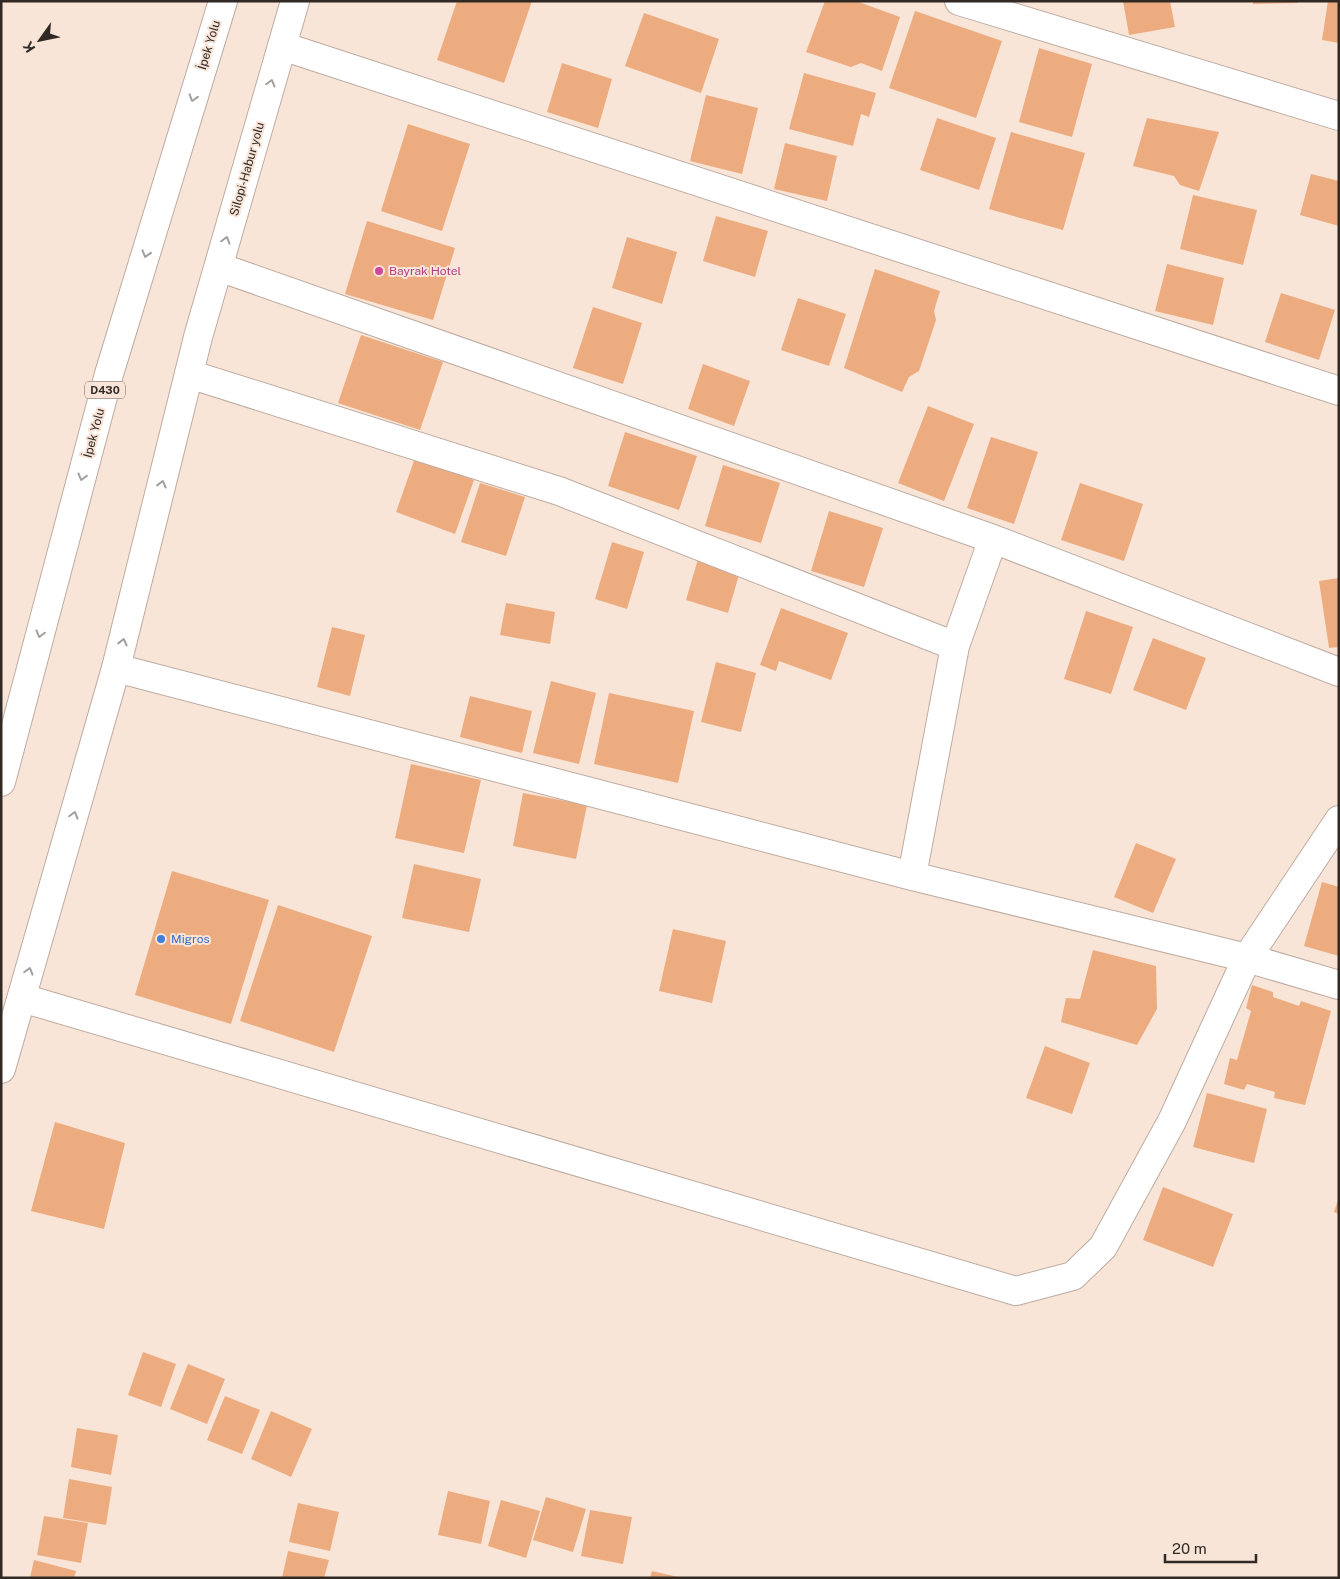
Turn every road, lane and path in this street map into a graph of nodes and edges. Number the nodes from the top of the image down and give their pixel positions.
1 (223, 1) edge
2 (295, 1) edge
3 (959, 1) edge
4 (282, 46) junction
5 (1339, 116) edge
6 (219, 267) junction
7 (189, 374) junction
8 (1339, 391) edge
9 (993, 539) junction
10 (955, 646) junction
11 (116, 668) junction
12 (1339, 672) edge
13 (1, 782) edge
14 (1339, 820) edge
15 (912, 876) junction
16 (1247, 958) junction
17 (1339, 985) edge
18 (22, 998) junction
19 (1, 1069) edge

1 -> 13 main road, İpek Yolu / D430
2 - 4 main road, Silopi-Habur yolu
3 - 5 main road
6 -> 4 main road, Silopi-Habur yolu
4 - 8 main road
6 - 7 main road, Silopi-Habur yolu
6 - 9 main road
7 - 10 main road
11 -> 7 main road, Silopi-Habur yolu
9 - 10 main road
9 - 12 main road
10 - 15 main road
11 - 15 main road
18 -> 11 main road, Silopi-Habur yolu
14 - 16 main road
15 - 16 main road
16 - 17 main road
16 - 18 main road
18 - 19 main road, Silopi-Habur yolu

